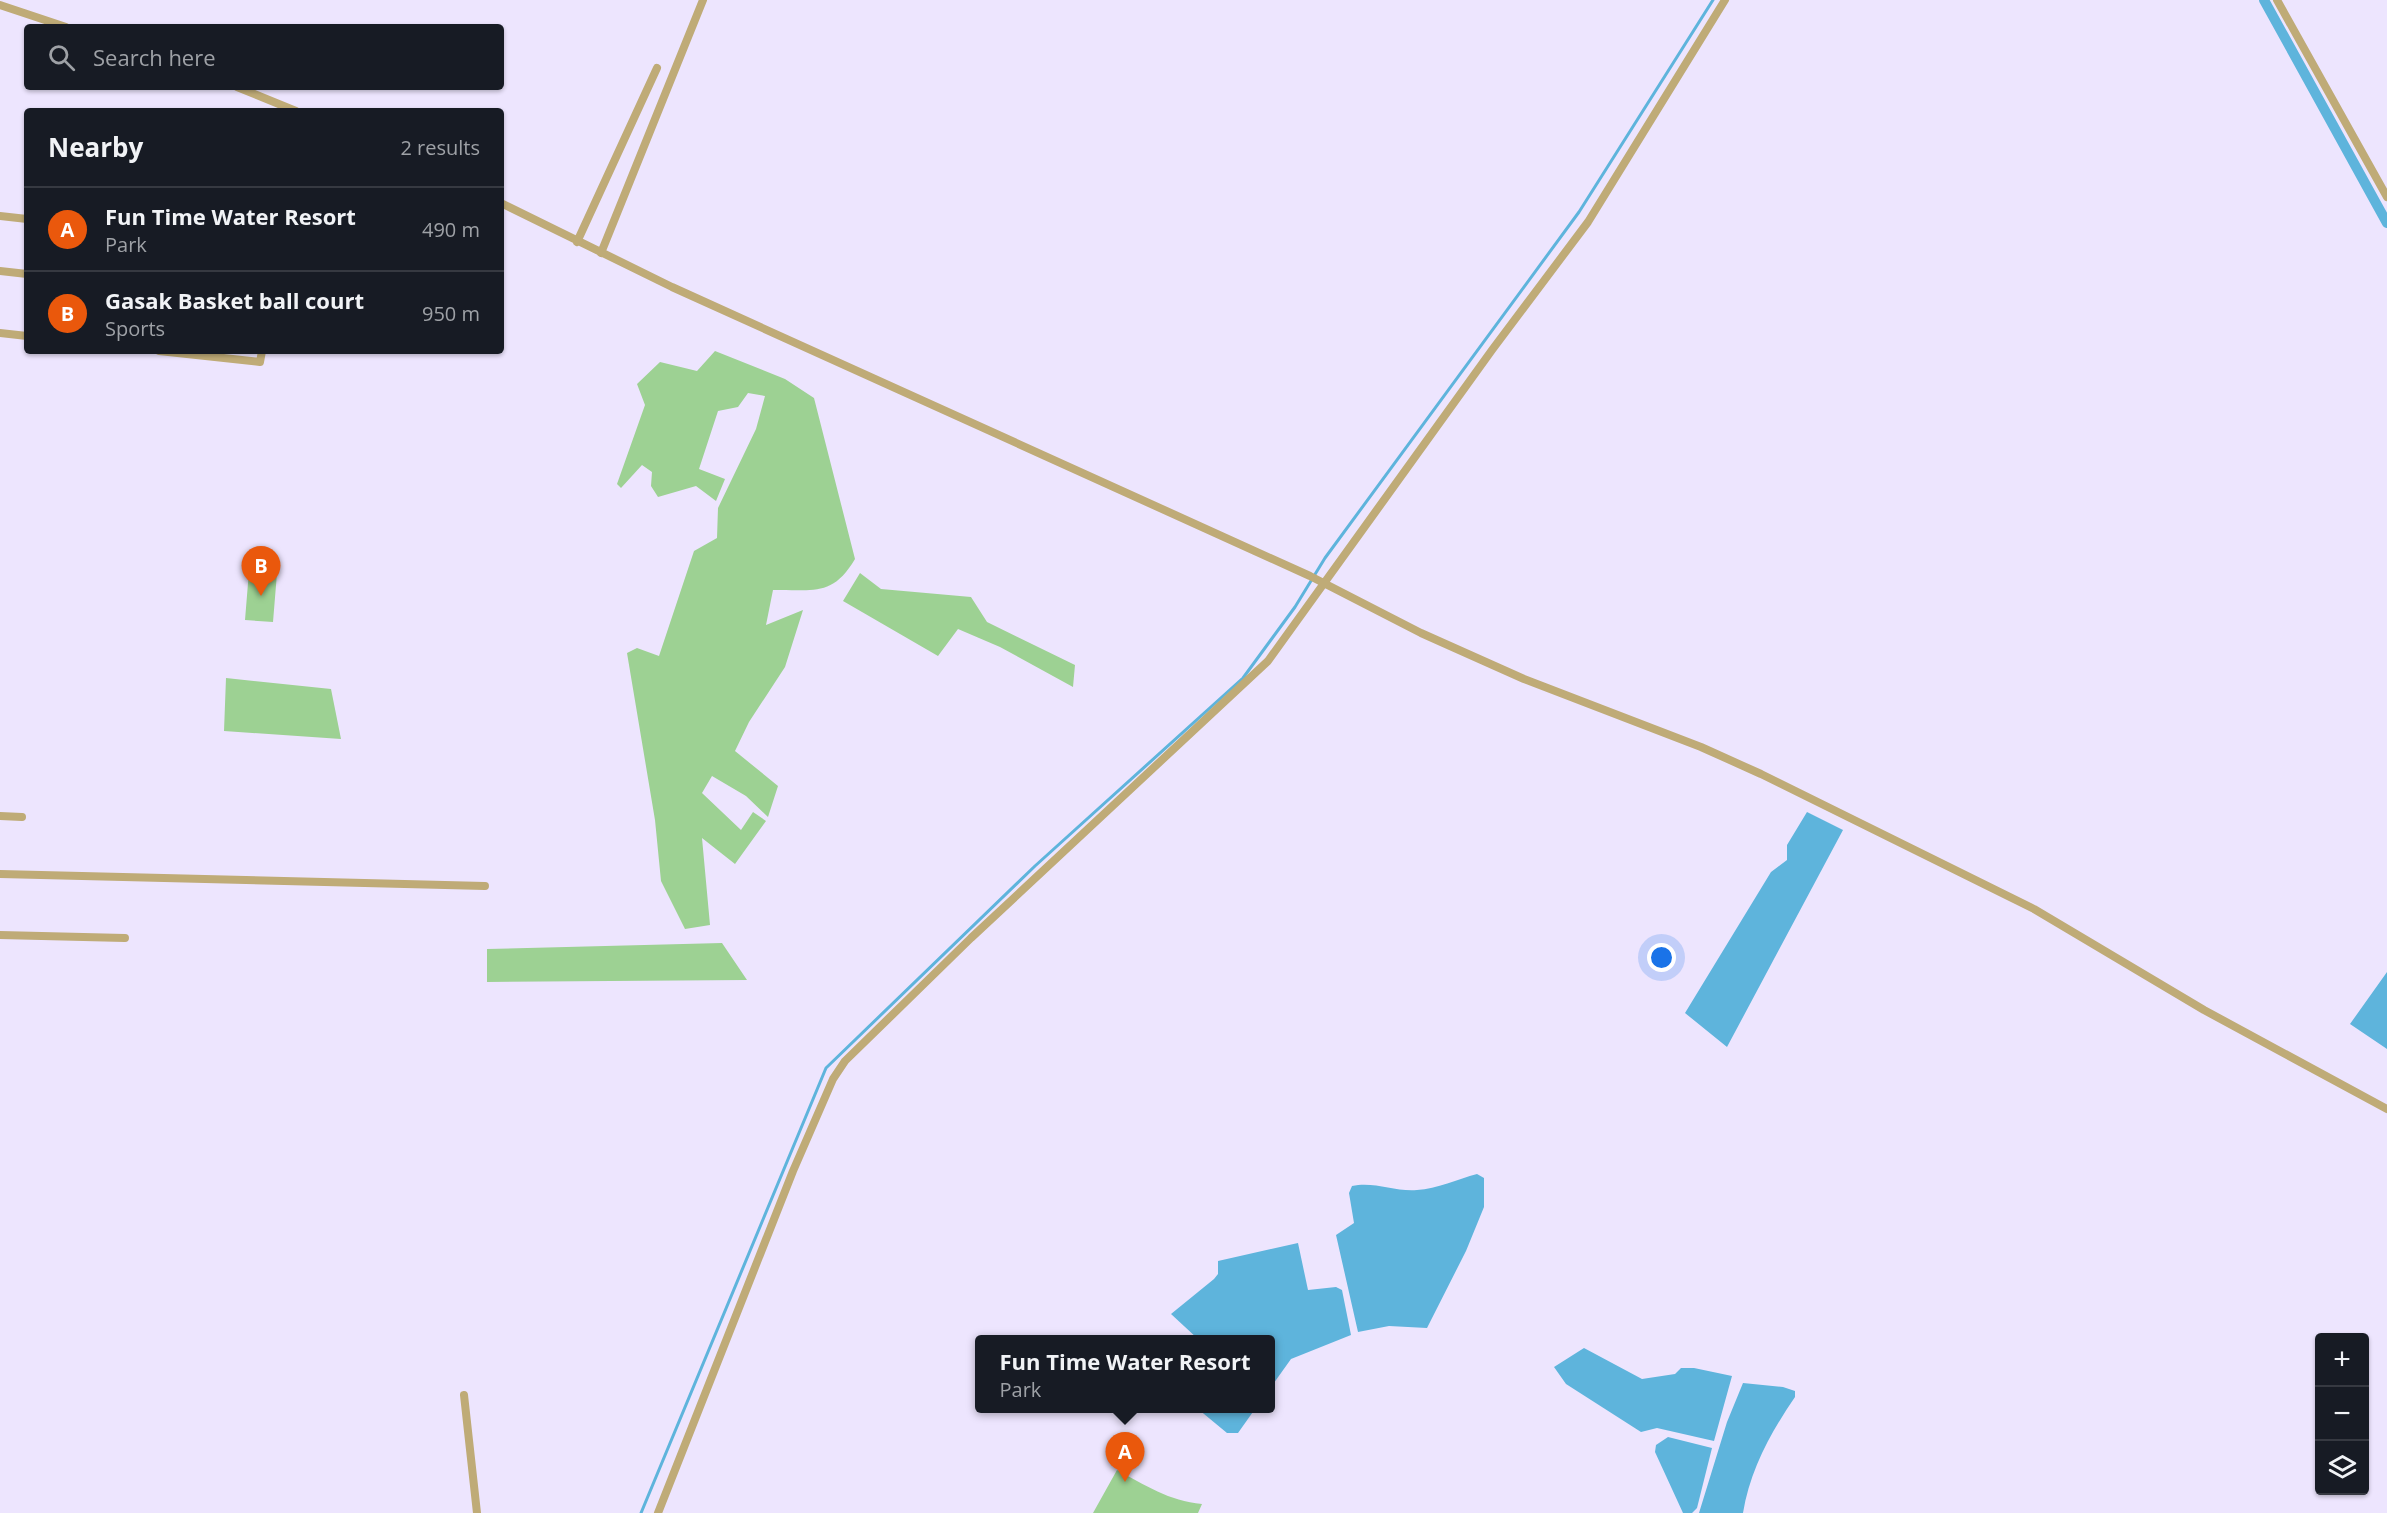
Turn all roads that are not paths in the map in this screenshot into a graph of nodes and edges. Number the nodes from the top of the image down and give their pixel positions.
1 (703, 0) edge
2 (1725, 0) edge
3 (2277, 0) edge
4 (0, 5) edge
5 (57, 24) edge
6 (657, 68) dead end
7 (244, 90) edge
8 (289, 108) edge
9 (2387, 197) edge
10 (504, 205) edge
11 (0, 216) edge
12 (24, 219) edge
13 (577, 242) junction
14 (601, 253) junction
15 (0, 271) edge
16 (24, 274) edge
17 (0, 333) edge
18 (24, 336) edge
19 (187, 354) edge
20 (261, 354) edge
21 (1321, 582) junction
22 (0, 816) edge
23 (22, 817) dead end
24 (0, 874) edge
25 (485, 886) dead end
26 (0, 935) edge
27 (125, 938) dead end
28 (2387, 1109) edge
29 (464, 1395) dead end
30 (477, 1513) edge
31 (658, 1513) edge

1 - 14 street
2 - 21 street
3 - 9 street
4 - 5 street
6 - 13 street
7 - 8 street
10 - 13 street
11 - 12 street
13 - 14 street
14 - 21 street
15 - 16 street
17 - 18 street
19 - 20 street
21 - 28 street
21 - 31 street
22 - 23 street
24 - 25 street
26 - 27 street
29 - 30 street

